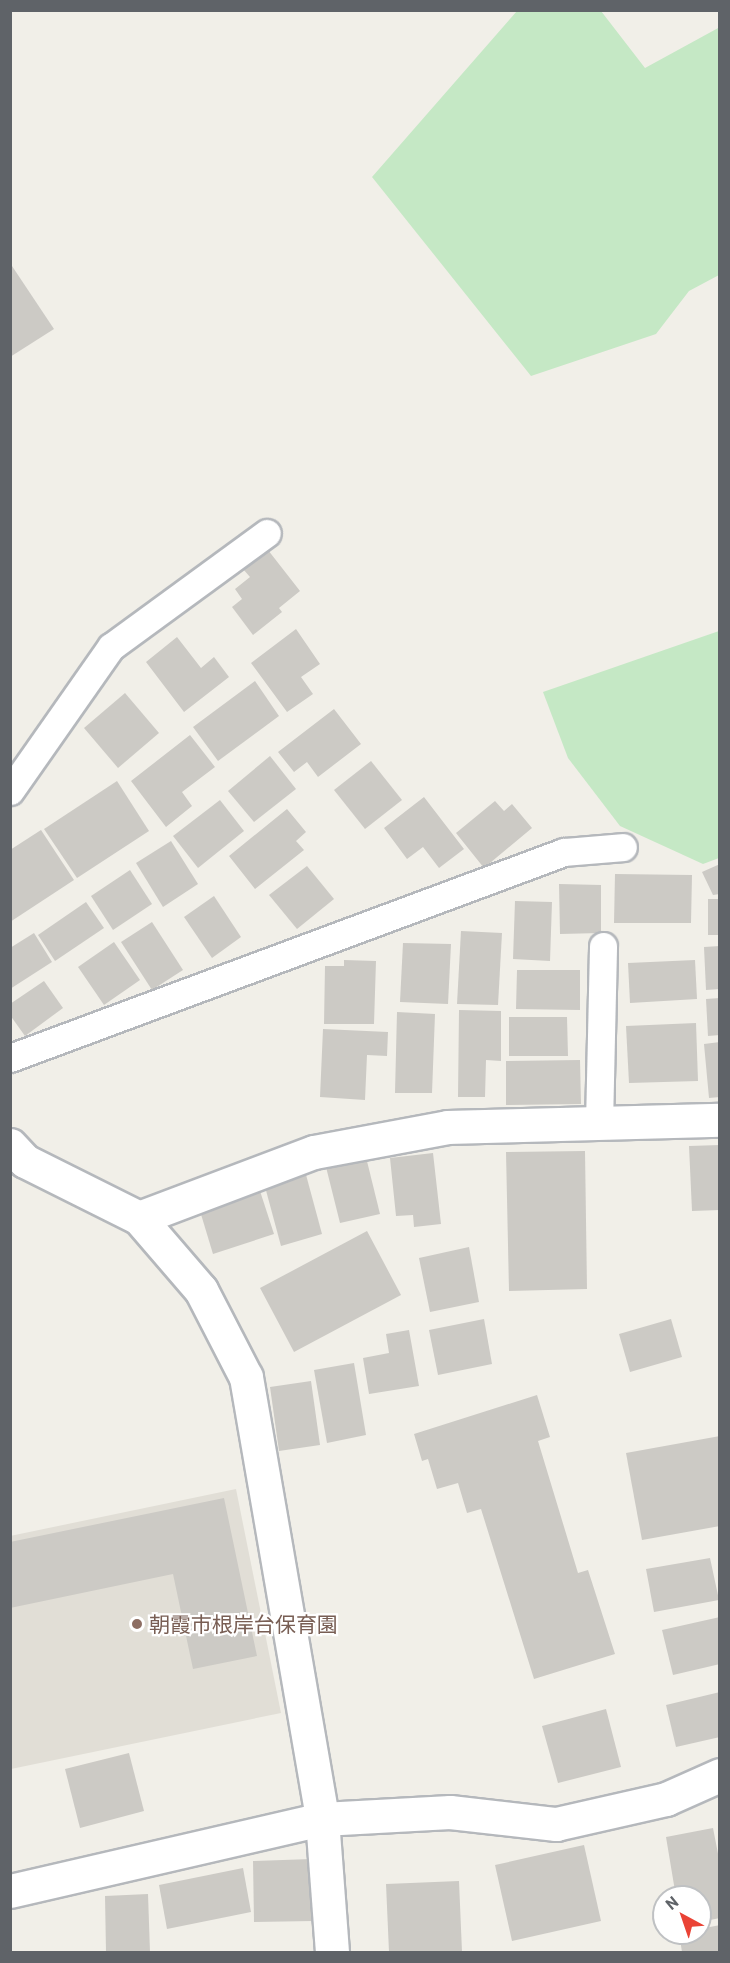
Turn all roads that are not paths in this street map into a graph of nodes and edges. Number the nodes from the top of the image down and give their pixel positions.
1 (267, 533) dead end
2 (10, 790) edge
3 (623, 848) dead end
4 (603, 946) dead end
5 (10, 1058) edge
6 (720, 1120) edge
7 (599, 1124) junction
8 (10, 1145) edge
9 (139, 1218) junction
10 (718, 1783) edge
11 (322, 1819) junction
12 (10, 1892) edge
13 (332, 1953) edge

1 - 2 lane
3 - 5 lane
4 - 7 lane
6 - 7 street
7 - 9 street
8 - 9 street
9 - 11 street
10 - 11 street
11 - 12 street
11 - 13 street

